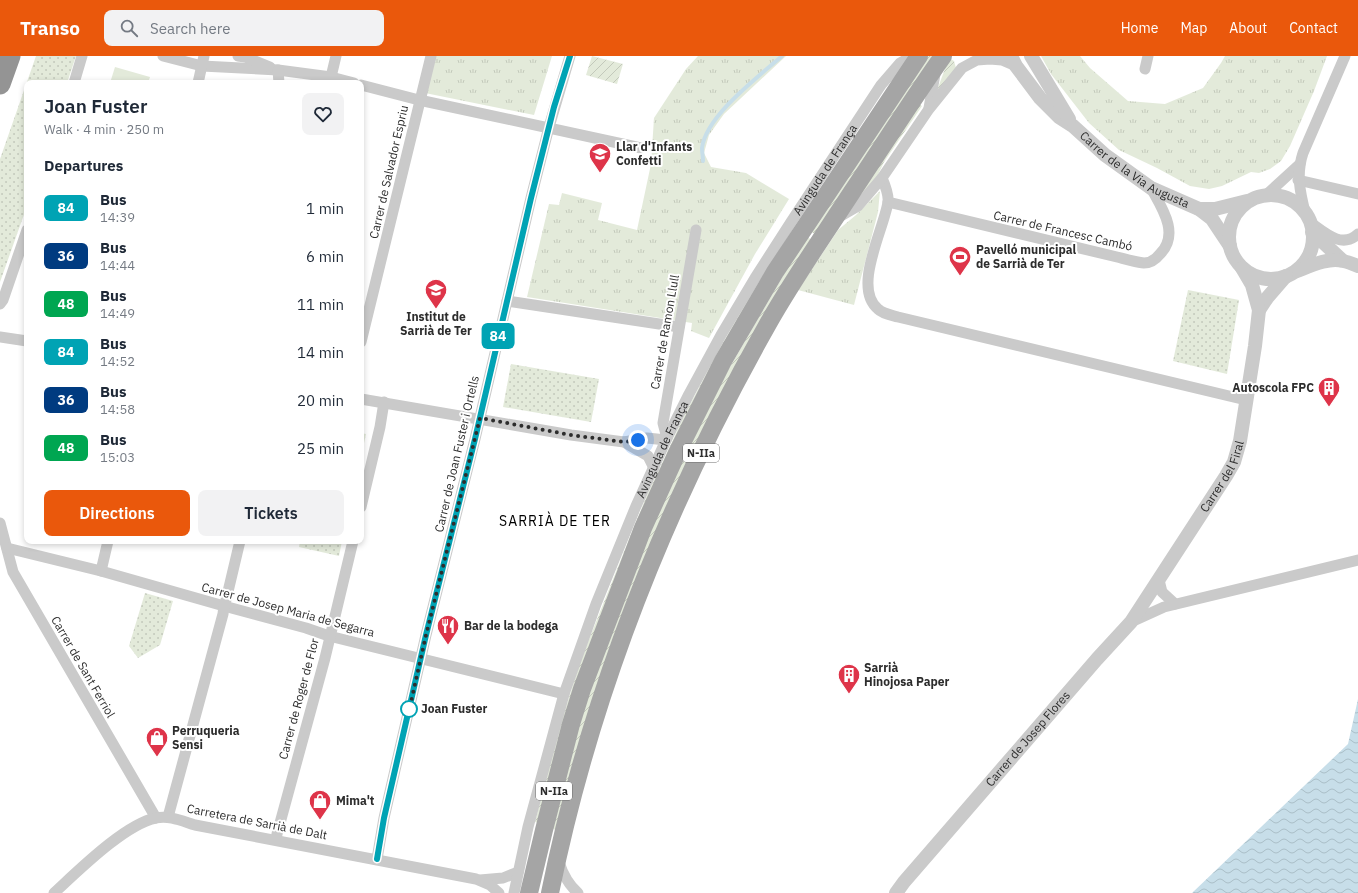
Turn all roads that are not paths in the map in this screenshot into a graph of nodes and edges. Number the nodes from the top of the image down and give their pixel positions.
1 (10, 56) edge
2 (82, 56) edge
3 (163, 56) edge
4 (243, 56) edge
5 (336, 56) edge
6 (430, 56) edge
7 (570, 56) edge
8 (912, 56) edge
9 (919, 56) edge
10 (1031, 56) edge
11 (1148, 56) edge
12 (1344, 56) edge
13 (203, 61) edge
14 (940, 61) edge
15 (1014, 61) edge
16 (1145, 69) dead end
17 (278, 70) junction
18 (331, 77) junction
19 (75, 80) edge
20 (199, 80) edge
21 (279, 80) edge
22 (342, 80) edge
23 (0, 84) edge
24 (364, 86) edge
25 (419, 100) junction
26 (929, 109) junction
27 (1073, 126) junction
28 (548, 127) junction
29 (641, 148) dead end
30 (1300, 164) junction
31 (882, 178) junction
32 (1298, 180) junction
33 (1151, 188) junction
34 (1358, 194) edge
35 (1259, 198) junction
36 (888, 202) junction
37 (1199, 209) junction
38 (835, 219) junction
39 (1309, 223) junction
40 (696, 230) dead end
41 (1358, 234) edge
42 (24, 239) edge
43 (1230, 246) junction
44 (1342, 260) junction
45 (1358, 266) edge
46 (1242, 268) junction
47 (1292, 274) junction
48 (507, 301) junction
49 (0, 304) edge
50 (1259, 310) junction
51 (679, 327) junction
52 (364, 330) edge
53 (0, 336) edge
54 (24, 340) edge
55 (364, 399) edge
56 (1246, 400) junction
57 (384, 402) junction
58 (480, 418) junction
59 (666, 439) junction
60 (624, 442) junction
61 (654, 468) junction
62 (364, 494) edge
63 (0, 523) edge
64 (107, 544) edge
65 (239, 544) edge
66 (352, 544) edge
67 (7, 548) junction
68 (1358, 560) edge
69 (101, 571) junction
70 (1159, 580) junction
71 (1175, 604) junction
72 (224, 606) junction
73 (1131, 622) junction
74 (329, 636) junction
75 (421, 658) junction
76 (564, 694) junction
77 (168, 817) junction
78 (156, 818) junction
79 (276, 840) junction
80 (557, 857) junction
81 (377, 859) junction
82 (518, 872) junction
83 (476, 879) junction
84 (54, 893) edge
85 (499, 893) edge
86 (514, 893) edge
87 (529, 893) edge
88 (550, 893) edge
89 (578, 893) edge
90 (896, 893) edge

1 - 23 highway
2 - 19 street
3 - 13 street
4 - 17 street
5 - 18 street
6 - 25 street, Carrer de Salvador Espriu
7 - 28 street, Carrer de Joan Fuster i Ortells
8 - 59 street, Avinguda de França
9 - 87 main road, Avinguda de França / N-IIa
10 - 27 street, Carrer de la Via Augusta
11 - 16 street
12 - 30 street
13 - 17 street
13 - 20 street
14 - 26 street
14 - 38 main road, N-IIa
15 - 26 street
15 - 27 street, Carrer de la Via Augusta
17 - 18 street
17 - 21 street
18 - 22 street
24 - 25 street
25 - 28 street
25 - 52 street, Carrer de Salvador Espriu
26 - 31 street
27 - 33 street, Carrer de la Via Augusta
28 - 29 street
28 - 48 street, Carrer de Joan Fuster i Ortells
30 - 32 street
30 - 35 street
31 - 36 street
31 - 38 street
32 - 34 street
32 - 39 street
33 - 36 street, Carrer de Francesc Cambó
33 - 37 street, Carrer de la Via Augusta
35 - 37 street, Carrer de la Via Augusta
35 - 39 street
35 - 43 street
36 - 56 street
37 - 43 street, Carrer de la Via Augusta
38 - 80 main road, N-IIa
39 - 41 street
39 - 44 street
39 - 47 street
40 - 51 street, Carrer de Ramon Llull
42 - 49 street
43 - 46 street
44 - 45 street
44 - 47 street
46 - 47 street
46 - 50 street, Carrer del Firal
47 - 50 street, Carrer del Firal
48 - 51 street
48 - 58 street, Carrer de Joan Fuster i Ortells
50 - 56 street, Carrer del Firal
51 - 59 street, Carrer de Ramon Llull
53 - 54 street
55 - 57 street
56 - 70 street, Carrer del Firal
57 - 58 street
57 - 62 street
58 - 60 street
58 - 75 street, Carrer de Joan Fuster i Ortells
59 - 60 street
59 - 61 street, Avinguda de França
60 - 61 street
61 - 76 street, Avinguda de França
63 - 67 street, Carrer de Sant Ferriol
64 - 69 street
65 - 72 street
66 - 74 street, Carrer de Roger de Flor
67 - 69 street, Carrer de Josep Maria de Segarra
67 - 78 street, Carrer de Sant Ferriol
68 - 71 street, Carrer de Josep Flores
69 - 72 street, Carrer de Josep Maria de Segarra
70 - 71 street
70 - 73 street, Carrer del Firal
71 - 73 street, Carrer de Josep Flores
72 - 74 street, Carrer de Josep Maria de Segarra
72 - 77 street
73 - 90 street, Carrer de Josep Flores
74 - 75 street, Carrer de Josep Maria de Segarra
74 - 79 street, Carrer de Roger de Flor
75 - 76 street, Carrer de Josep Maria de Segarra
75 - 81 street, Carrer de Joan Fuster i Ortells
76 - 82 street, Avinguda de França
77 - 78 street, Carretera de Sarrià de Dalt
77 - 79 street, Carretera de Sarrià de Dalt
78 - 84 street, Carretera de Sarrià de Dalt
79 - 81 street, Carretera de Sarrià de Dalt
80 - 88 main road, N-IIa
80 - 89 street
81 - 83 street, Carretera de Sarrià de Dalt
82 - 83 street, Carretera de Sarrià de Dalt
82 - 86 street, Avinguda de França
83 - 85 street, Carretera de Sarrià de Dalt

